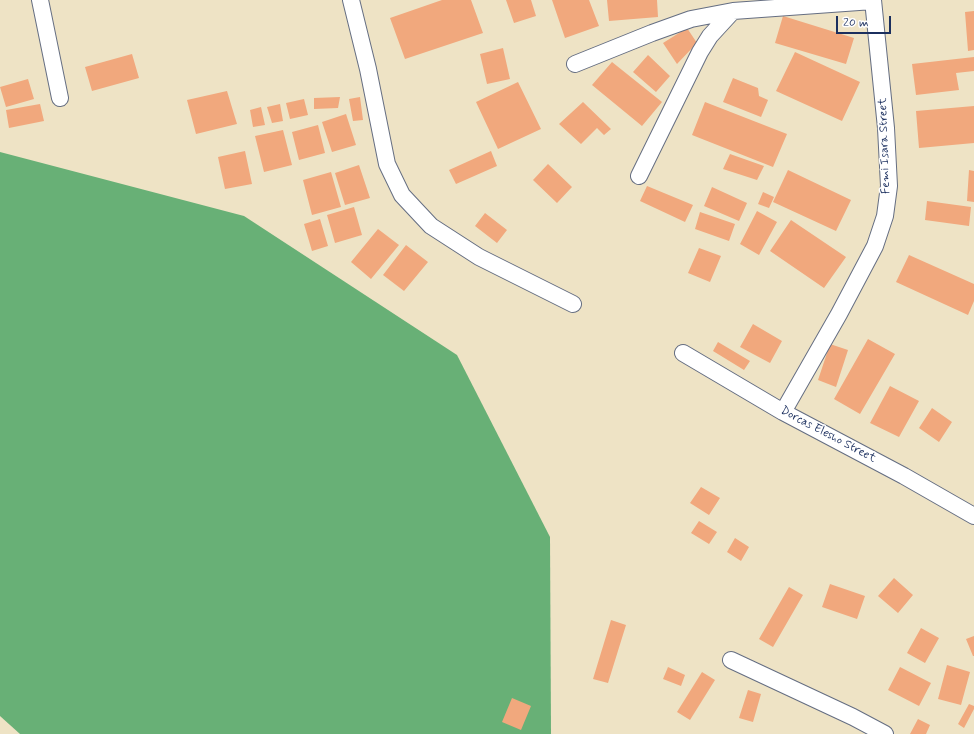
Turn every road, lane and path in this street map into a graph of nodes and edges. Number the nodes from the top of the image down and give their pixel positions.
1 (40, 0) edge
2 (351, 0) edge
3 (873, 0) edge
4 (733, 11) junction
5 (575, 64) dead end
6 (60, 98) dead end
7 (639, 176) dead end
8 (573, 304) dead end
9 (683, 353) dead end
10 (783, 412) junction
11 (974, 516) edge
12 (731, 660) dead end
13 (885, 734) edge

1 - 6 street
2 - 8 street
3 - 4 street
3 - 10 street, Femi Isara Street
4 - 5 street
4 - 7 street
9 - 10 street, Dorcas Elesho Street
10 - 11 street, Dorcas Elesho Street
12 - 13 street

